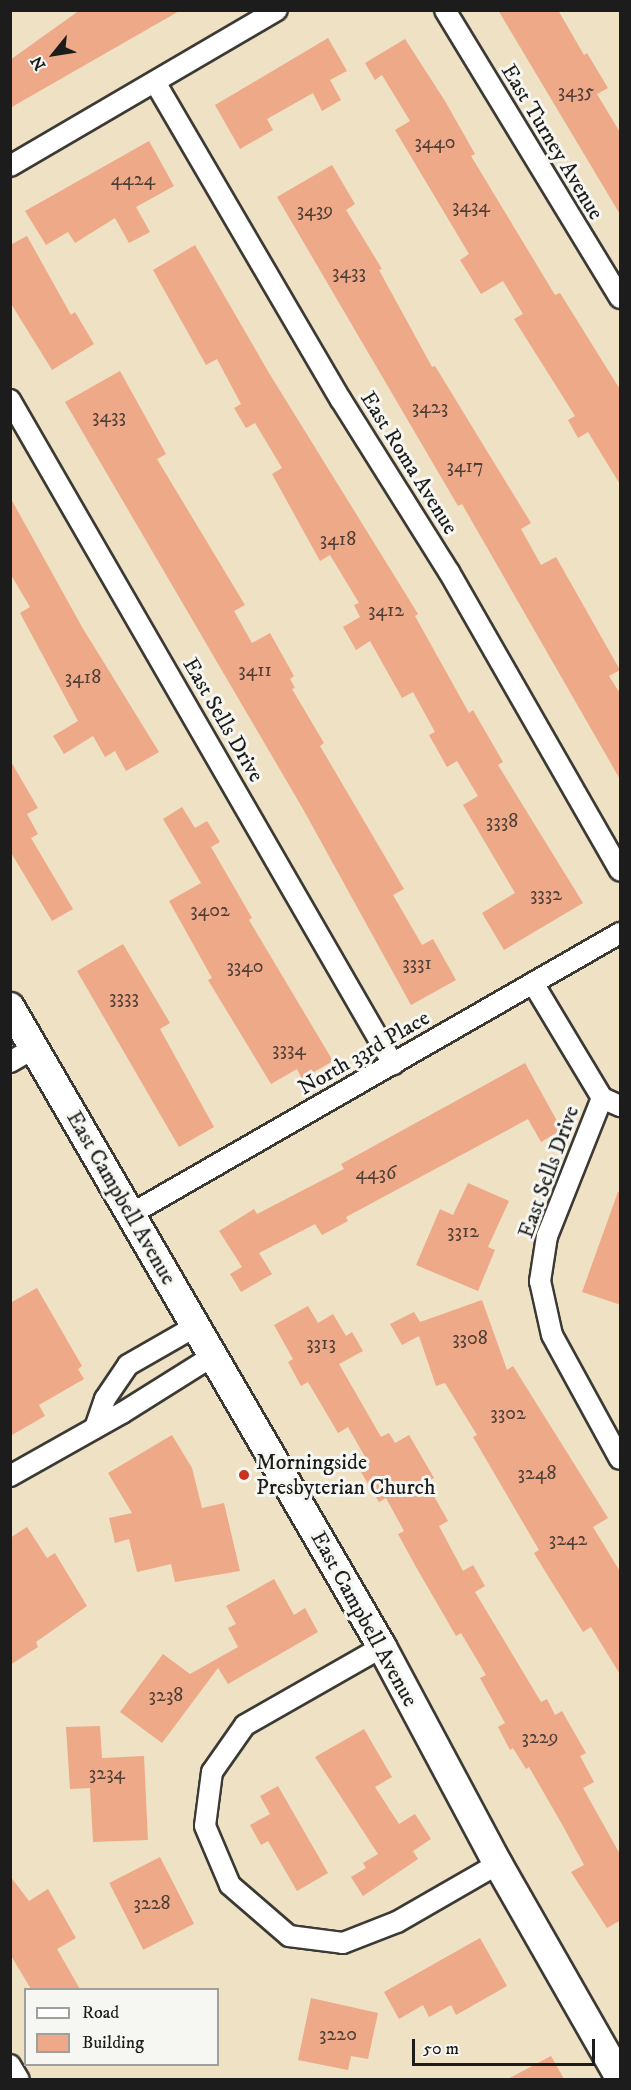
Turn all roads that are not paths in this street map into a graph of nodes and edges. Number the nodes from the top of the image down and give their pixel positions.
1 (277, 10) edge
2 (445, 10) edge
3 (155, 82) junction
4 (10, 166) edge
5 (621, 298) edge
6 (10, 400) edge
7 (621, 870) edge
8 (621, 933) edge
9 (533, 983) junction
10 (10, 1007) edge
11 (22, 1055) edge
12 (393, 1064) junction
13 (602, 1098) junction
14 (621, 1106) edge
15 (131, 1214) junction
16 (196, 1326) junction
17 (213, 1356) junction
18 (118, 1378) junction
19 (135, 1405) junction
20 (95, 1428) junction
21 (621, 1459) edge
22 (10, 1476) edge
23 (382, 1647) junction
24 (498, 1864) junction
25 (10, 2065) edge
26 (621, 2078) edge
27 (19, 2079) edge

1 - 3 street
2 - 5 street, East Turney Avenue
3 - 4 street
3 - 7 street, East Roma Avenue
6 - 12 street, East Sells Drive
8 - 9 street, North 33rd Place
9 - 12 street, North 33rd Place
9 - 13 street
10 - 11 street, East Campbell Avenue
11 - 15 street, East Campbell Avenue
12 - 15 street, North 33rd Place
13 - 14 street
13 - 21 street, East Sells Drive
15 - 16 street, East Campbell Avenue
16 - 17 street, East Campbell Avenue
16 - 18 street
17 - 19 street
17 - 23 street, East Campbell Avenue
18 - 19 street
18 - 20 street
19 - 20 street
20 - 22 street
23 - 24 street, East Campbell Avenue
23 - 24 street
24 - 26 street, East Campbell Avenue
25 - 27 street

